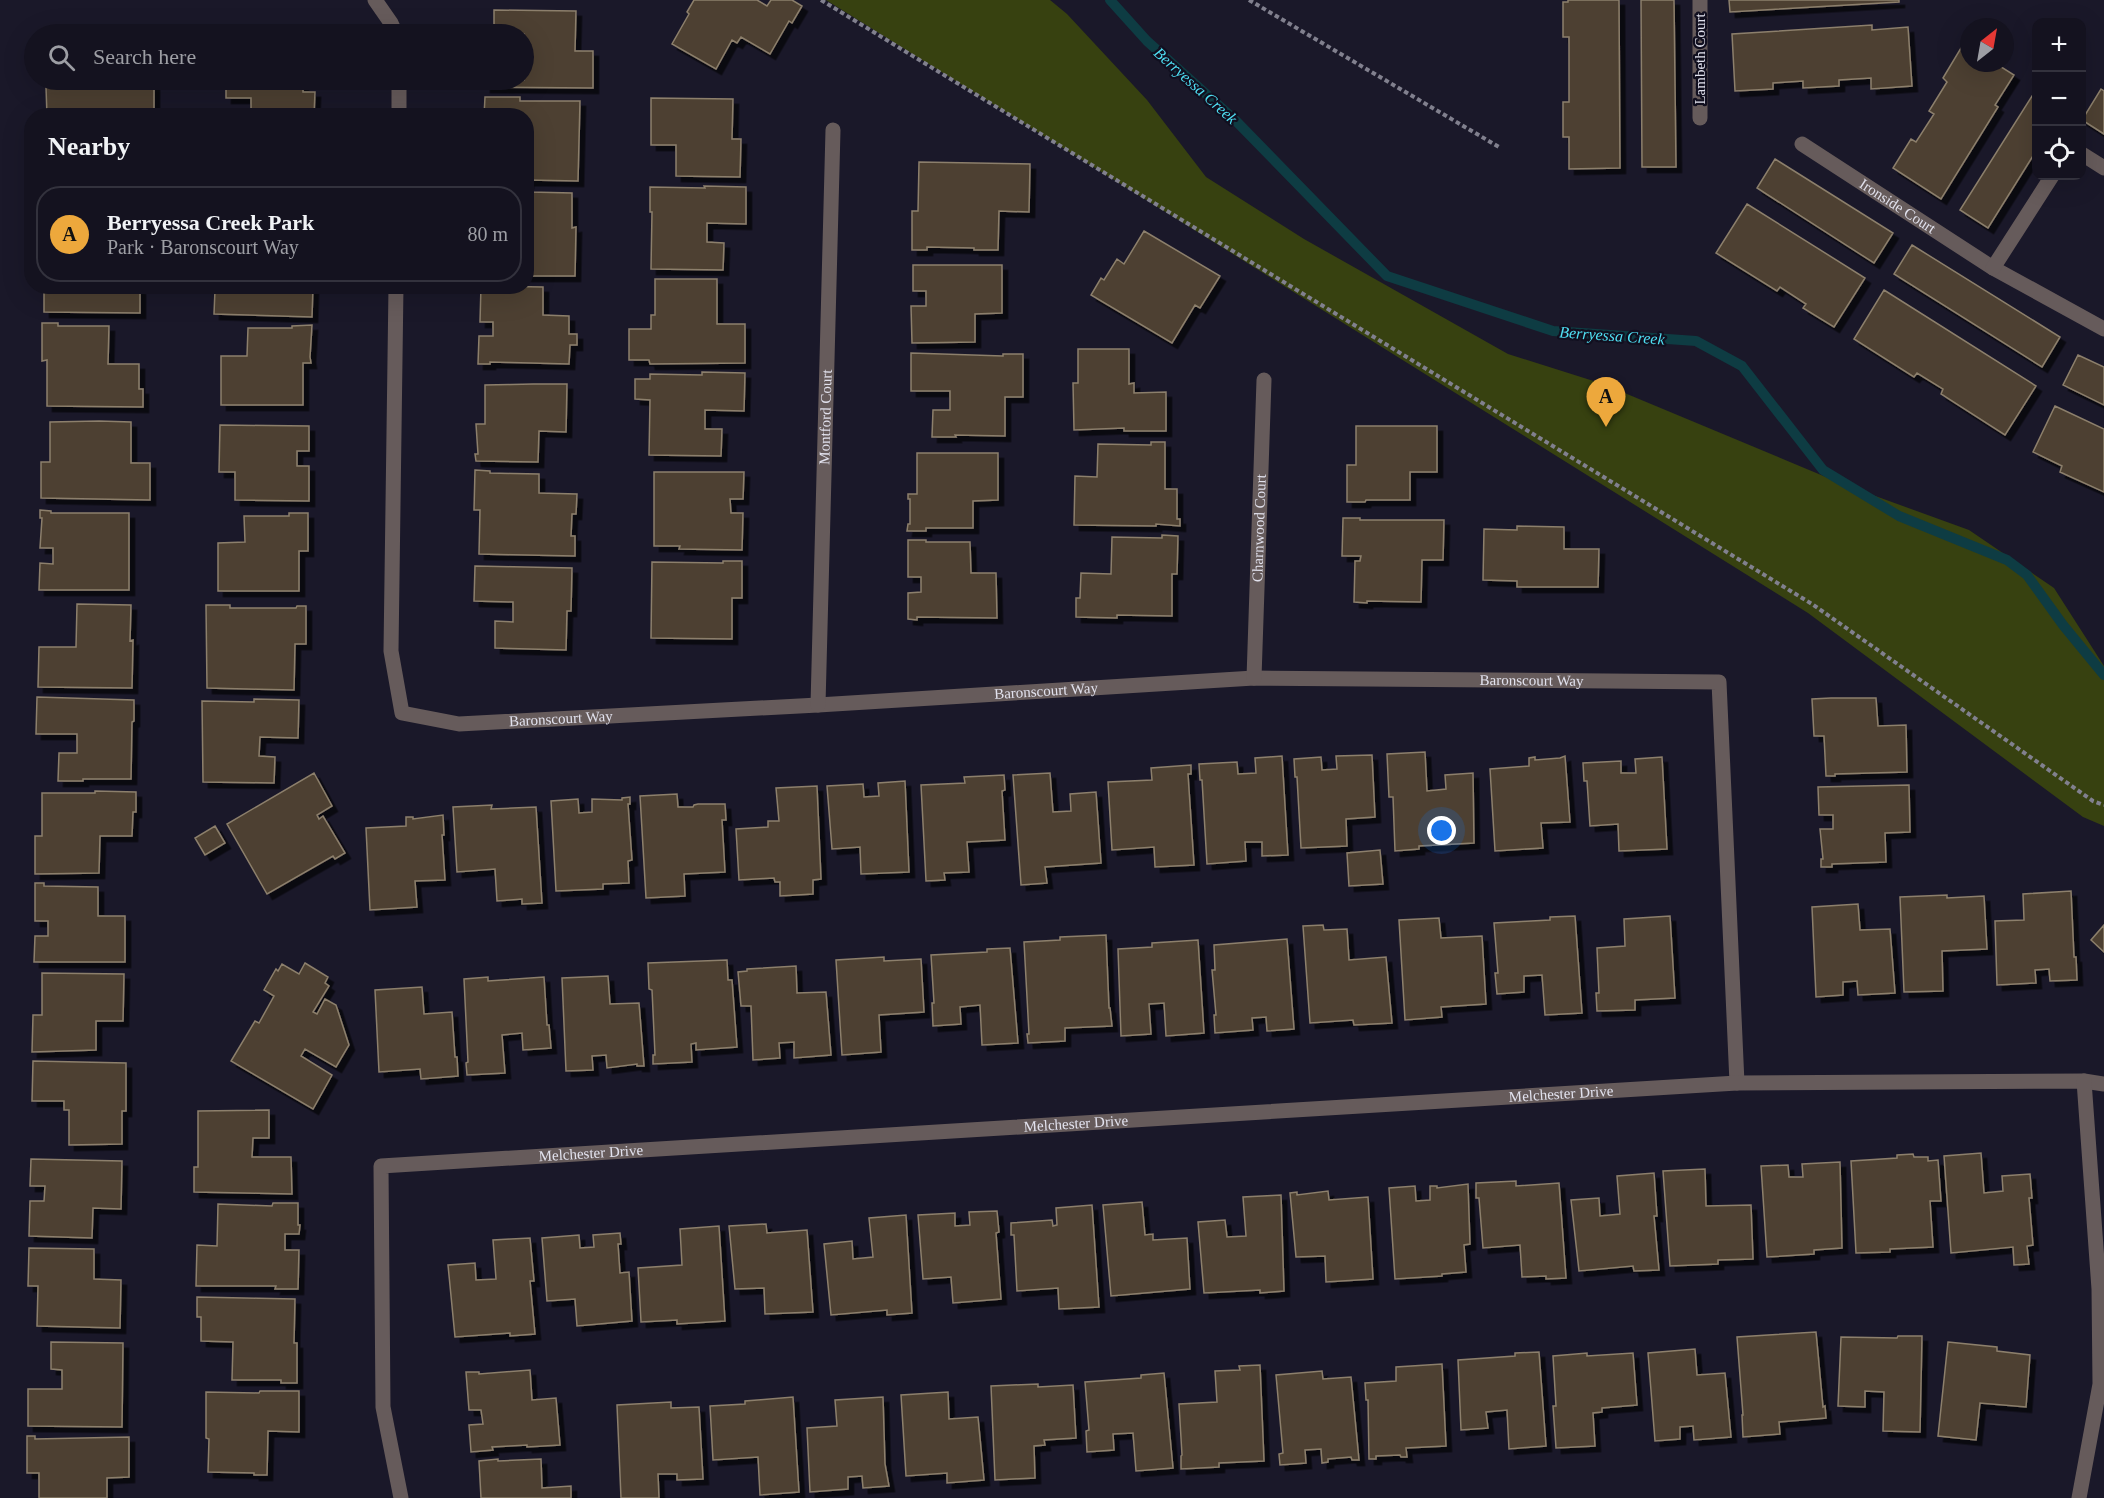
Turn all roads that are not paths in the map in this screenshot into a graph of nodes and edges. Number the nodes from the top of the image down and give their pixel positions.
1 (375, 0) edge
2 (1700, 0) edge
3 (393, 24) edge
4 (399, 90) edge
5 (399, 108) edge
6 (1700, 118) dead end
7 (833, 129) dead end
8 (1802, 144) dead end
9 (2086, 157) edge
10 (2104, 168) edge
11 (2049, 180) edge
12 (1993, 268) junction
13 (396, 294) edge
14 (2104, 329) edge
15 (1264, 380) dead end
16 (1254, 678) junction
17 (818, 705) junction
18 (2084, 1081) junction
19 (1737, 1083) junction
20 (2104, 1084) edge
21 (401, 1498) edge
22 (2079, 1498) edge

1 - 3 street
2 - 6 street, Lambeth Court
4 - 5 street
7 - 17 street, Montford Court
8 - 12 street, Ironside Court
9 - 10 street
11 - 12 street
12 - 14 street, Ironside Court
13 - 17 street, Baronscourt Way
15 - 16 street, Charnwood Court
16 - 17 street, Baronscourt Way
16 - 19 street, Baronscourt Way
18 - 19 street, Melchester Drive
18 - 20 street, Melchester Drive
18 - 22 street
19 - 21 street, Melchester Drive

